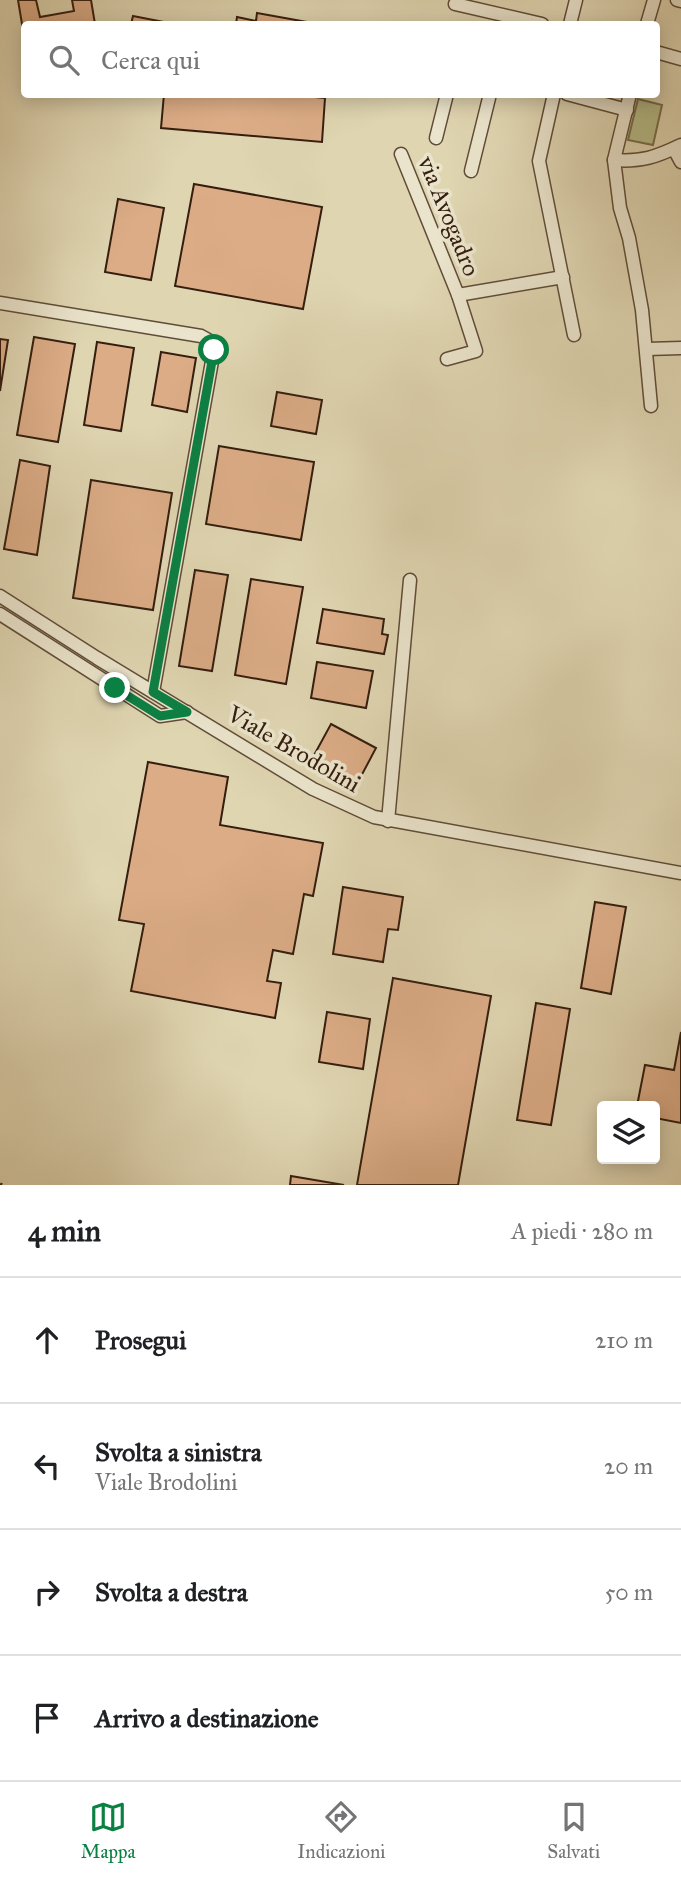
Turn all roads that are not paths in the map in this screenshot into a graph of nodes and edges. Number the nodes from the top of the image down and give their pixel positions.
1 (576, 0) edge
2 (654, 0) edge
3 (455, 4) dead end
4 (529, 21) edge
5 (571, 21) edge
6 (649, 21) edge
7 (660, 53) edge
8 (681, 59) edge
9 (446, 98) edge
10 (489, 98) edge
11 (553, 98) edge
12 (582, 98) edge
13 (629, 98) edge
14 (626, 110) junction
15 (436, 138) dead end
16 (678, 147) edge
17 (401, 154) dead end
18 (614, 160) junction
19 (681, 162) edge
20 (471, 171) dead end
21 (562, 277) junction
22 (458, 295) junction
23 (0, 303) edge
24 (575, 335) dead end
25 (681, 348) edge
26 (646, 349) junction
27 (447, 359) dead end
28 (651, 406) dead end
29 (410, 580) dead end
30 (0, 596) edge
31 (0, 614) edge
32 (153, 692) junction
33 (187, 712) junction
34 (388, 821) junction
35 (681, 873) edge

1 - 5 street
2 - 6 street
3 - 4 street
7 - 8 street
9 - 15 street
10 - 20 street
11 - 21 street
12 - 14 street
13 - 14 street
14 - 18 street
16 - 18 street
16 - 19 street
17 - 22 street, via Avogadro
18 - 26 street
21 - 22 street, via Avogadro
21 - 24 street
22 - 27 street, via Avogadro
23 - 32 street
25 - 26 street
26 - 28 street
29 - 34 street
30 - 32 street, Viale Brodolini
31 - 33 street
32 - 33 street, Viale Brodolini
33 - 34 street, Viale Brodolini
34 - 35 street, Viale Brodolini

